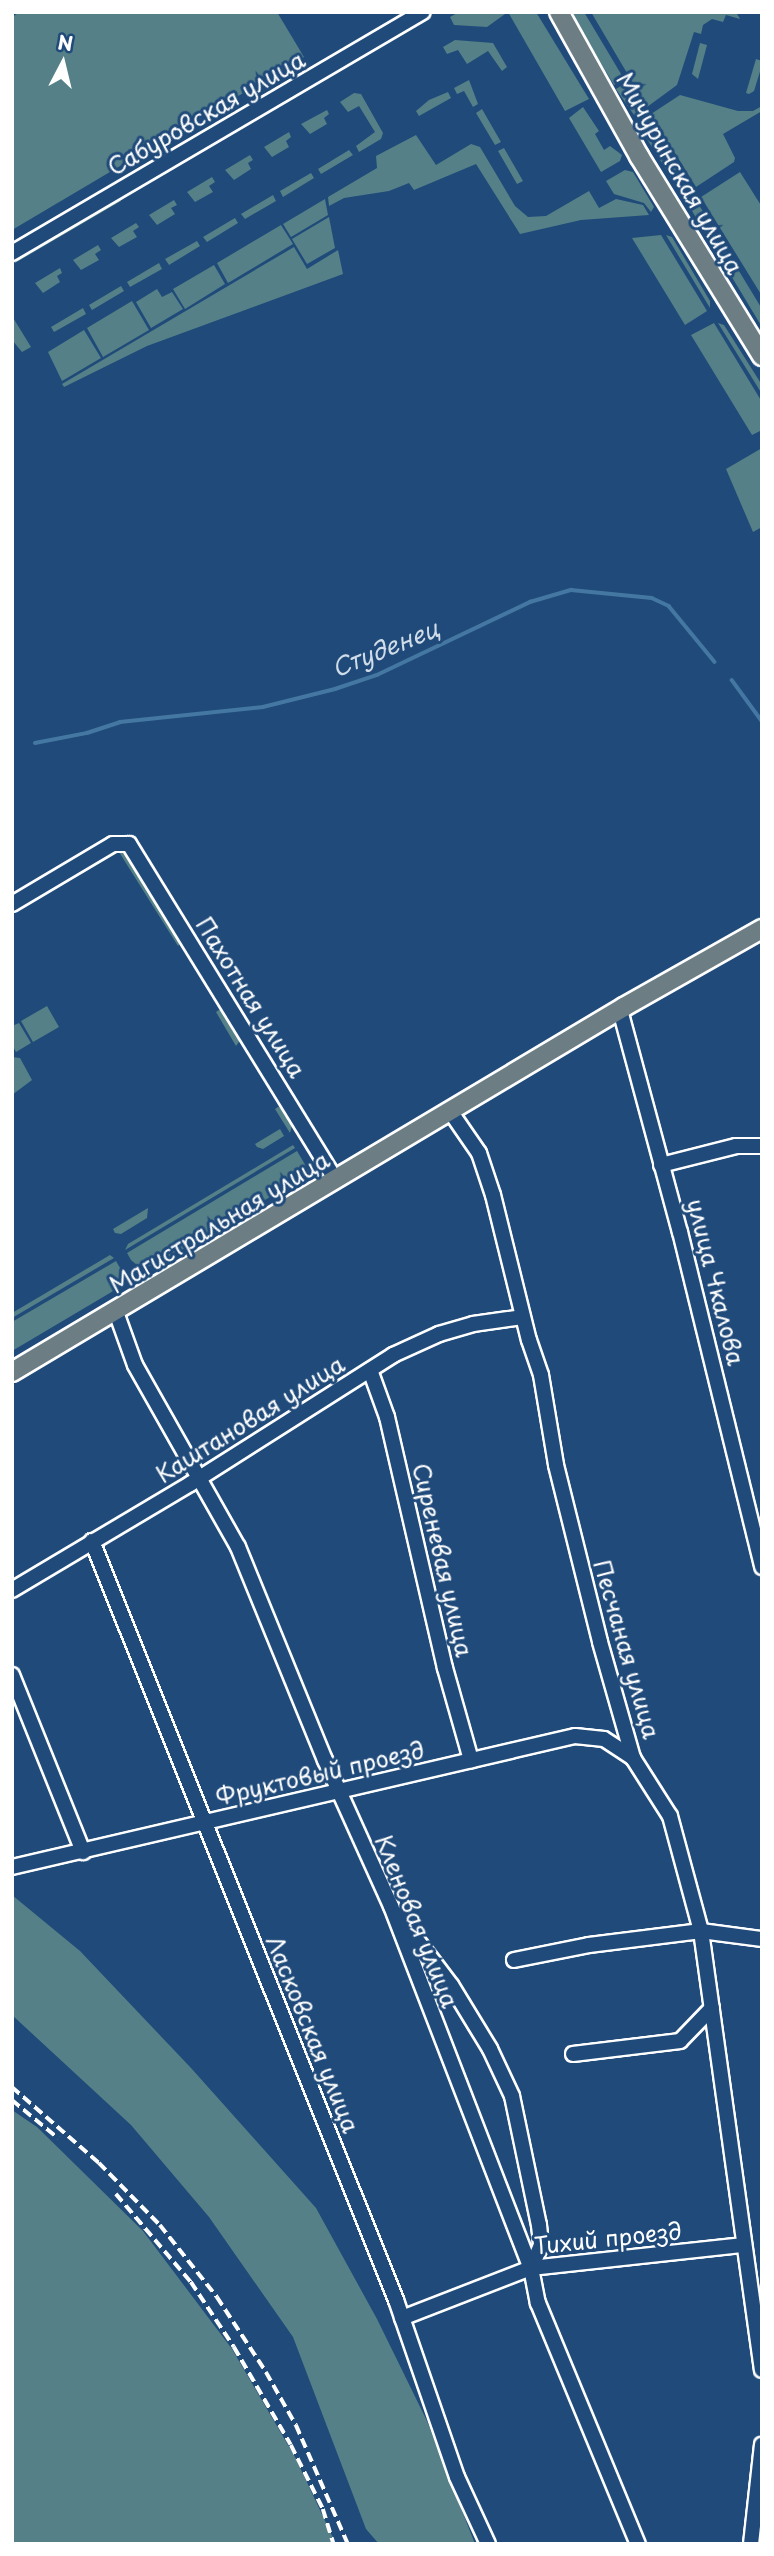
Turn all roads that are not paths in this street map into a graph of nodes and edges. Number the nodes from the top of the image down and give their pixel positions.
1 (422, 12) edge
2 (559, 12) edge
3 (12, 253) edge
4 (762, 356) edge
5 (12, 904) edge
6 (762, 929) edge
7 (620, 1010) junction
8 (450, 1111) junction
9 (762, 1146) edge
10 (661, 1165) junction
11 (336, 1180) junction
12 (116, 1312) junction
13 (523, 1317) junction
14 (370, 1370) junction
15 (12, 1372) edge
16 (201, 1476) junction
17 (92, 1541) junction
18 (762, 1567) edge
19 (12, 1590) edge
20 (12, 1675) edge
21 (634, 1758) junction
22 (471, 1760) junction
23 (340, 1790) junction
24 (206, 1823) junction
25 (83, 1852) junction
26 (12, 1867) edge
27 (391, 1906) junction
28 (701, 1931) junction
29 (762, 1939) edge
30 (514, 1960) dead end
31 (712, 2008) junction
32 (572, 2054) dead end
33 (744, 2245) junction
34 (531, 2267) junction
35 (402, 2318) junction
36 (762, 2370) edge
37 (762, 2445) edge
38 (488, 2544) edge
39 (638, 2544) edge
40 (751, 2544) edge

1 - 3 street, Сабуровская улица
2 - 4 main road, Мичуринская улица
5 - 11 street, Пахотная улица
6 - 7 main road, Магистральная улица
7 - 8 main road, Магистральная улица
7 - 10 street, улица Чкалова
8 - 11 main road, Магистральная улица
8 - 13 street, Песчаная улица
9 - 10 street
10 - 18 street, улица Чкалова
11 - 12 main road, Магистральная улица
12 - 15 main road, Магистральная улица
12 - 16 street, Кленовая улица
13 - 14 street, Каштановая улица
13 - 21 street, Песчаная улица
14 - 16 street, Каштановая улица
14 - 22 street, Сиреневая улица
16 - 17 street, Каштановая улица
16 - 23 street, Кленовая улица
17 - 19 street, Каштановая улица
17 - 24 street, Ласковская улица
20 - 25 street
21 - 22 street, Фруктовый проезд
21 - 28 street, Песчаная улица
22 - 23 street, Фруктовый проезд
23 - 24 street, Фруктовый проезд
23 - 27 street, Кленовая улица
24 - 25 street, Фруктовый проезд
24 - 35 street, Ласковская улица
25 - 26 street, Фруктовый проезд
27 - 34 street, Кленовая улица
27 - 34 street
28 - 29 street
28 - 30 street
28 - 31 street, Песчаная улица
31 - 32 street
31 - 33 street, Песчаная улица
33 - 34 street, Тихий проезд
33 - 36 street, Песчаная улица
34 - 35 street, Тихий проезд
34 - 39 street, Кленовая улица
35 - 38 street, Ласковская улица
37 - 40 street

